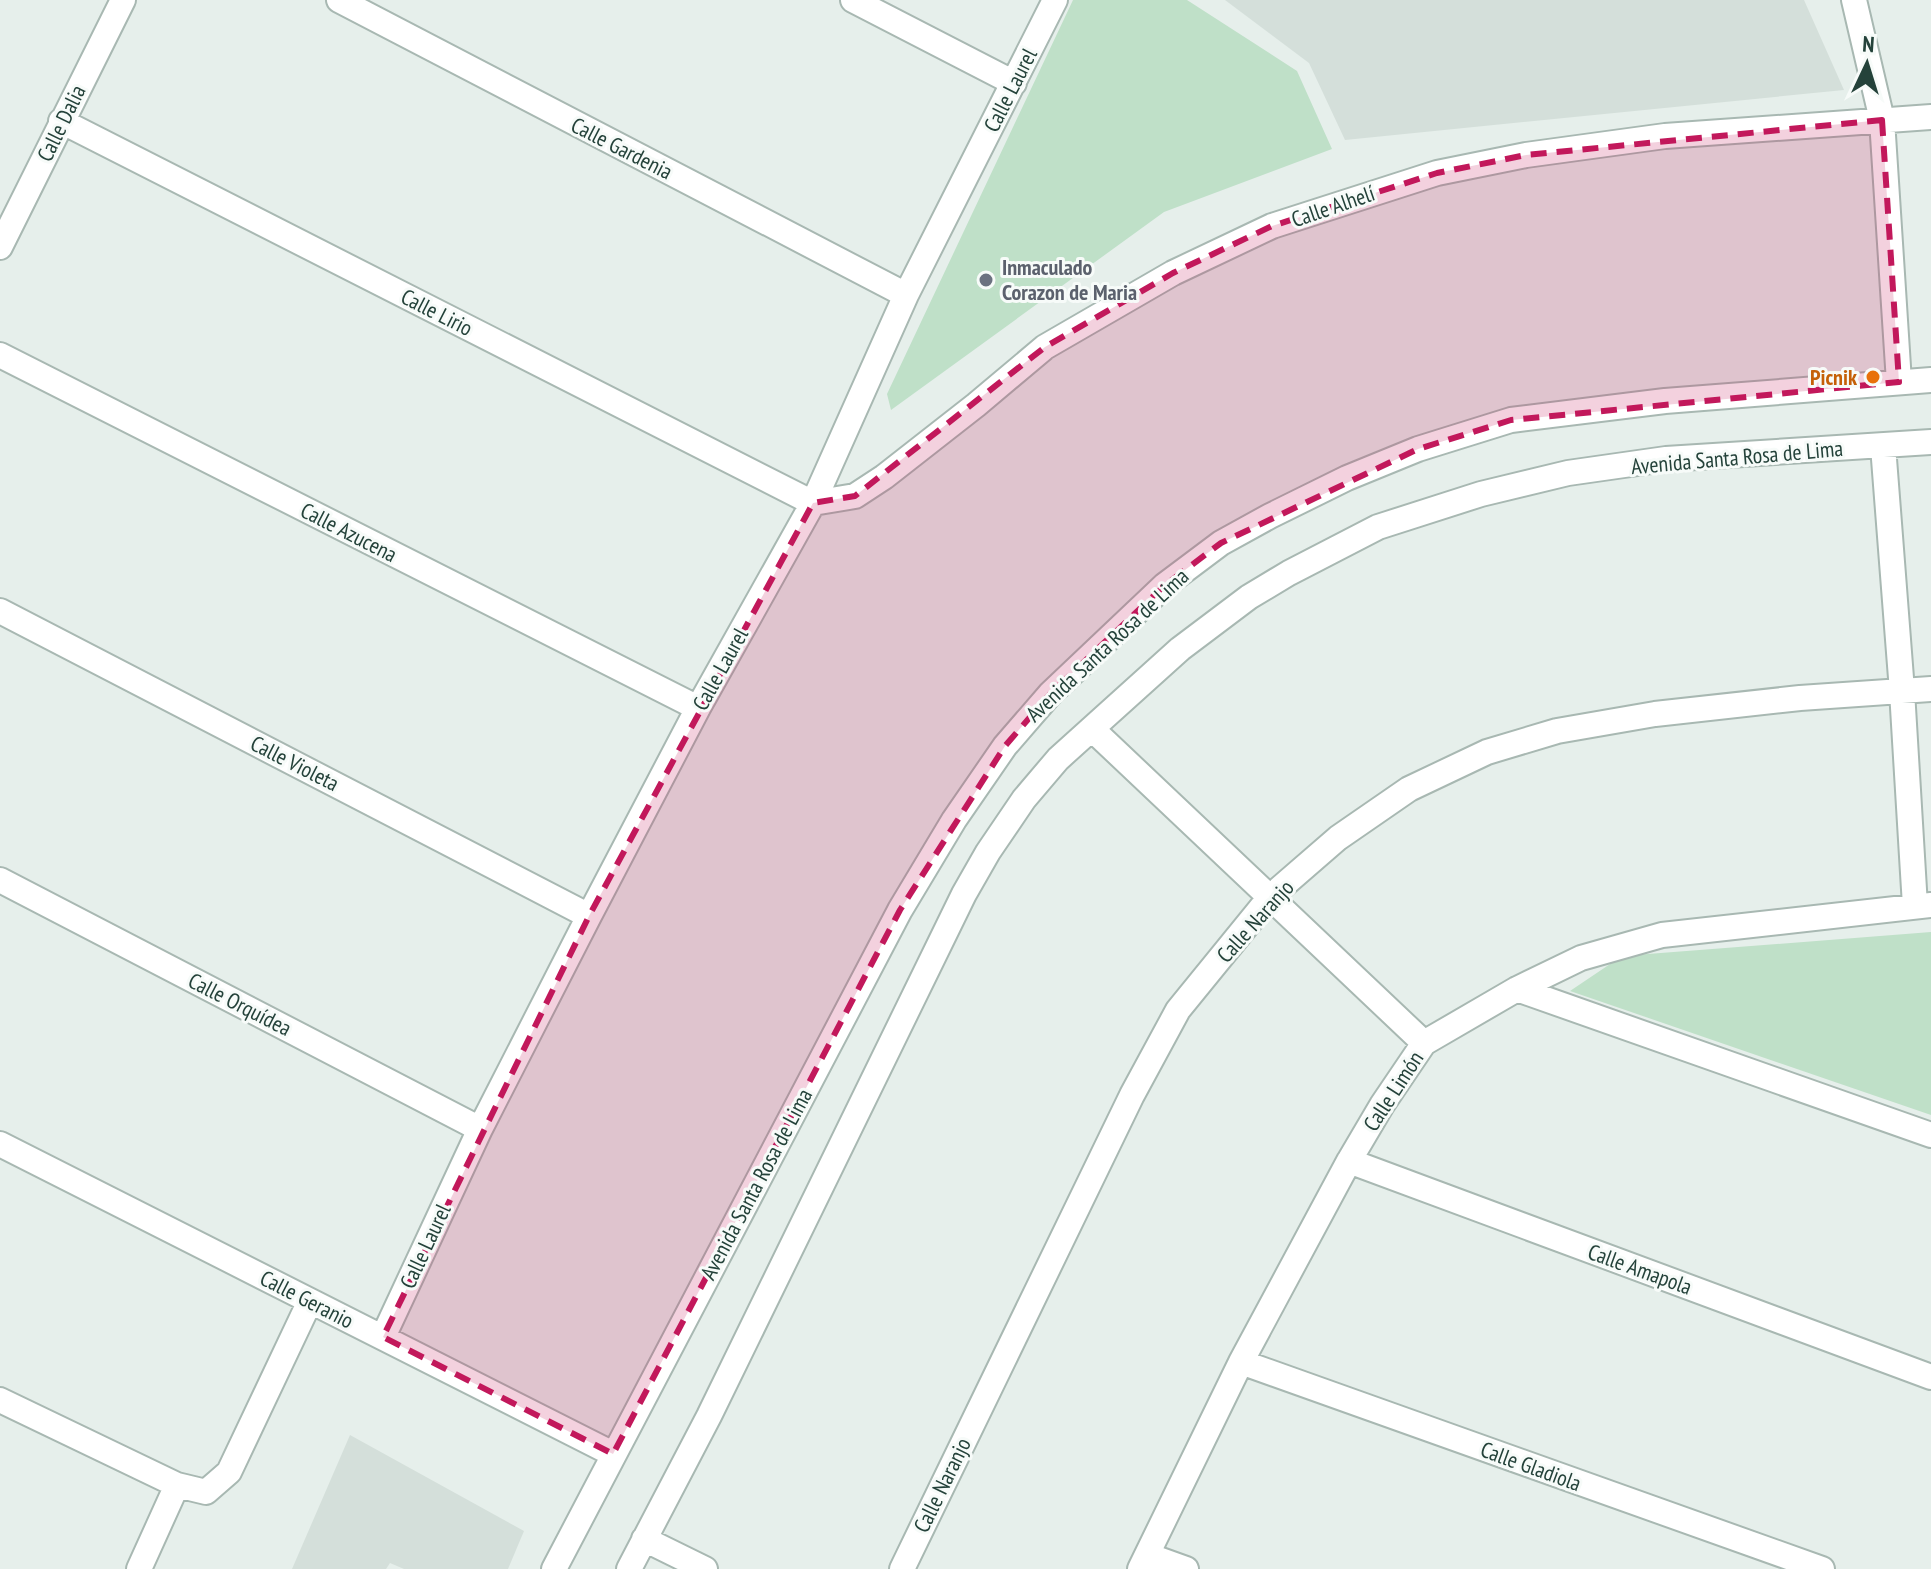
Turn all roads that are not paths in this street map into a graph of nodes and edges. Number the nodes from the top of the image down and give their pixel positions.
1 (123, 0) edge
2 (339, 0) edge
3 (853, 0) edge
4 (1055, 0) edge
5 (1854, 0) edge
6 (1014, 83) junction
7 (1931, 117) edge
8 (1882, 120) junction
9 (61, 121) junction
10 (0, 247) edge
11 (906, 295) junction
12 (0, 355) edge
13 (1931, 380) edge
14 (1899, 382) junction
15 (1931, 442) edge
16 (1883, 446) junction
17 (813, 503) junction
18 (0, 611) edge
19 (1931, 689) edge
20 (1902, 691) junction
21 (698, 708) junction
22 (1092, 729) junction
23 (0, 880) edge
24 (1270, 897) junction
25 (1923, 906) edge
26 (589, 916) junction
27 (1517, 989) junction
28 (1424, 1043) junction
29 (480, 1129) junction
30 (1931, 1135) edge
31 (0, 1144) edge
32 (1349, 1161) junction
33 (310, 1301) junction
34 (383, 1337) junction
35 (1241, 1362) junction
36 (1931, 1377) edge
37 (0, 1400) edge
38 (613, 1454) junction
39 (177, 1485) junction
40 (644, 1539) junction
41 (1144, 1562) edge
42 (139, 1569) edge
43 (554, 1569) edge
44 (629, 1569) edge
45 (705, 1569) edge
46 (902, 1569) edge
47 (1186, 1569) edge
48 (1822, 1569) edge

1 - 9 street, Calle Dalia
2 - 11 street, Calle Gardenia
3 - 6 street
4 - 6 street, Calle Laurel
5 - 8 street
6 - 11 street, Calle Laurel
7 - 8 street, Calle Alhelí
8 - 14 street
8 - 17 street, Calle Alhelí
9 - 10 street, Calle Dalia
9 - 17 street, Calle Lirio
11 - 17 street, Calle Laurel
12 - 21 street, Calle Azucena
13 - 14 street, Avenida Santa Rosa de Lima
14 - 38 street, Avenida Santa Rosa de Lima
15 - 16 street, Avenida Santa Rosa de Lima
16 - 20 street
16 - 22 street, Avenida Santa Rosa de Lima
17 - 21 street, Calle Laurel
18 - 26 street, Calle Violeta
19 - 20 street, Calle Naranjo
20 - 24 street, Calle Naranjo
20 - 25 street
21 - 26 street, Calle Laurel
22 - 24 street
22 - 40 street, Avenida Santa Rosa de Lima
23 - 29 street, Calle Orquídea
24 - 28 street
24 - 46 street, Calle Naranjo
25 - 27 street, Calle Limón
26 - 29 street, Calle Laurel
27 - 28 street, Calle Limón
27 - 30 street
28 - 32 street, Calle Limón
29 - 34 street, Calle Laurel
31 - 33 street, Calle Geranio
32 - 35 street, Calle Limón
32 - 36 street, Calle Amapola
33 - 34 street, Calle Geranio
33 - 39 street
34 - 38 street, Calle Geranio
35 - 41 street, Calle Limón
35 - 48 street, Calle Gladiola
37 - 39 street
38 - 43 street, Avenida Santa Rosa de Lima
39 - 42 street
40 - 44 street, Avenida Santa Rosa de Lima
40 - 45 street
41 - 47 street

